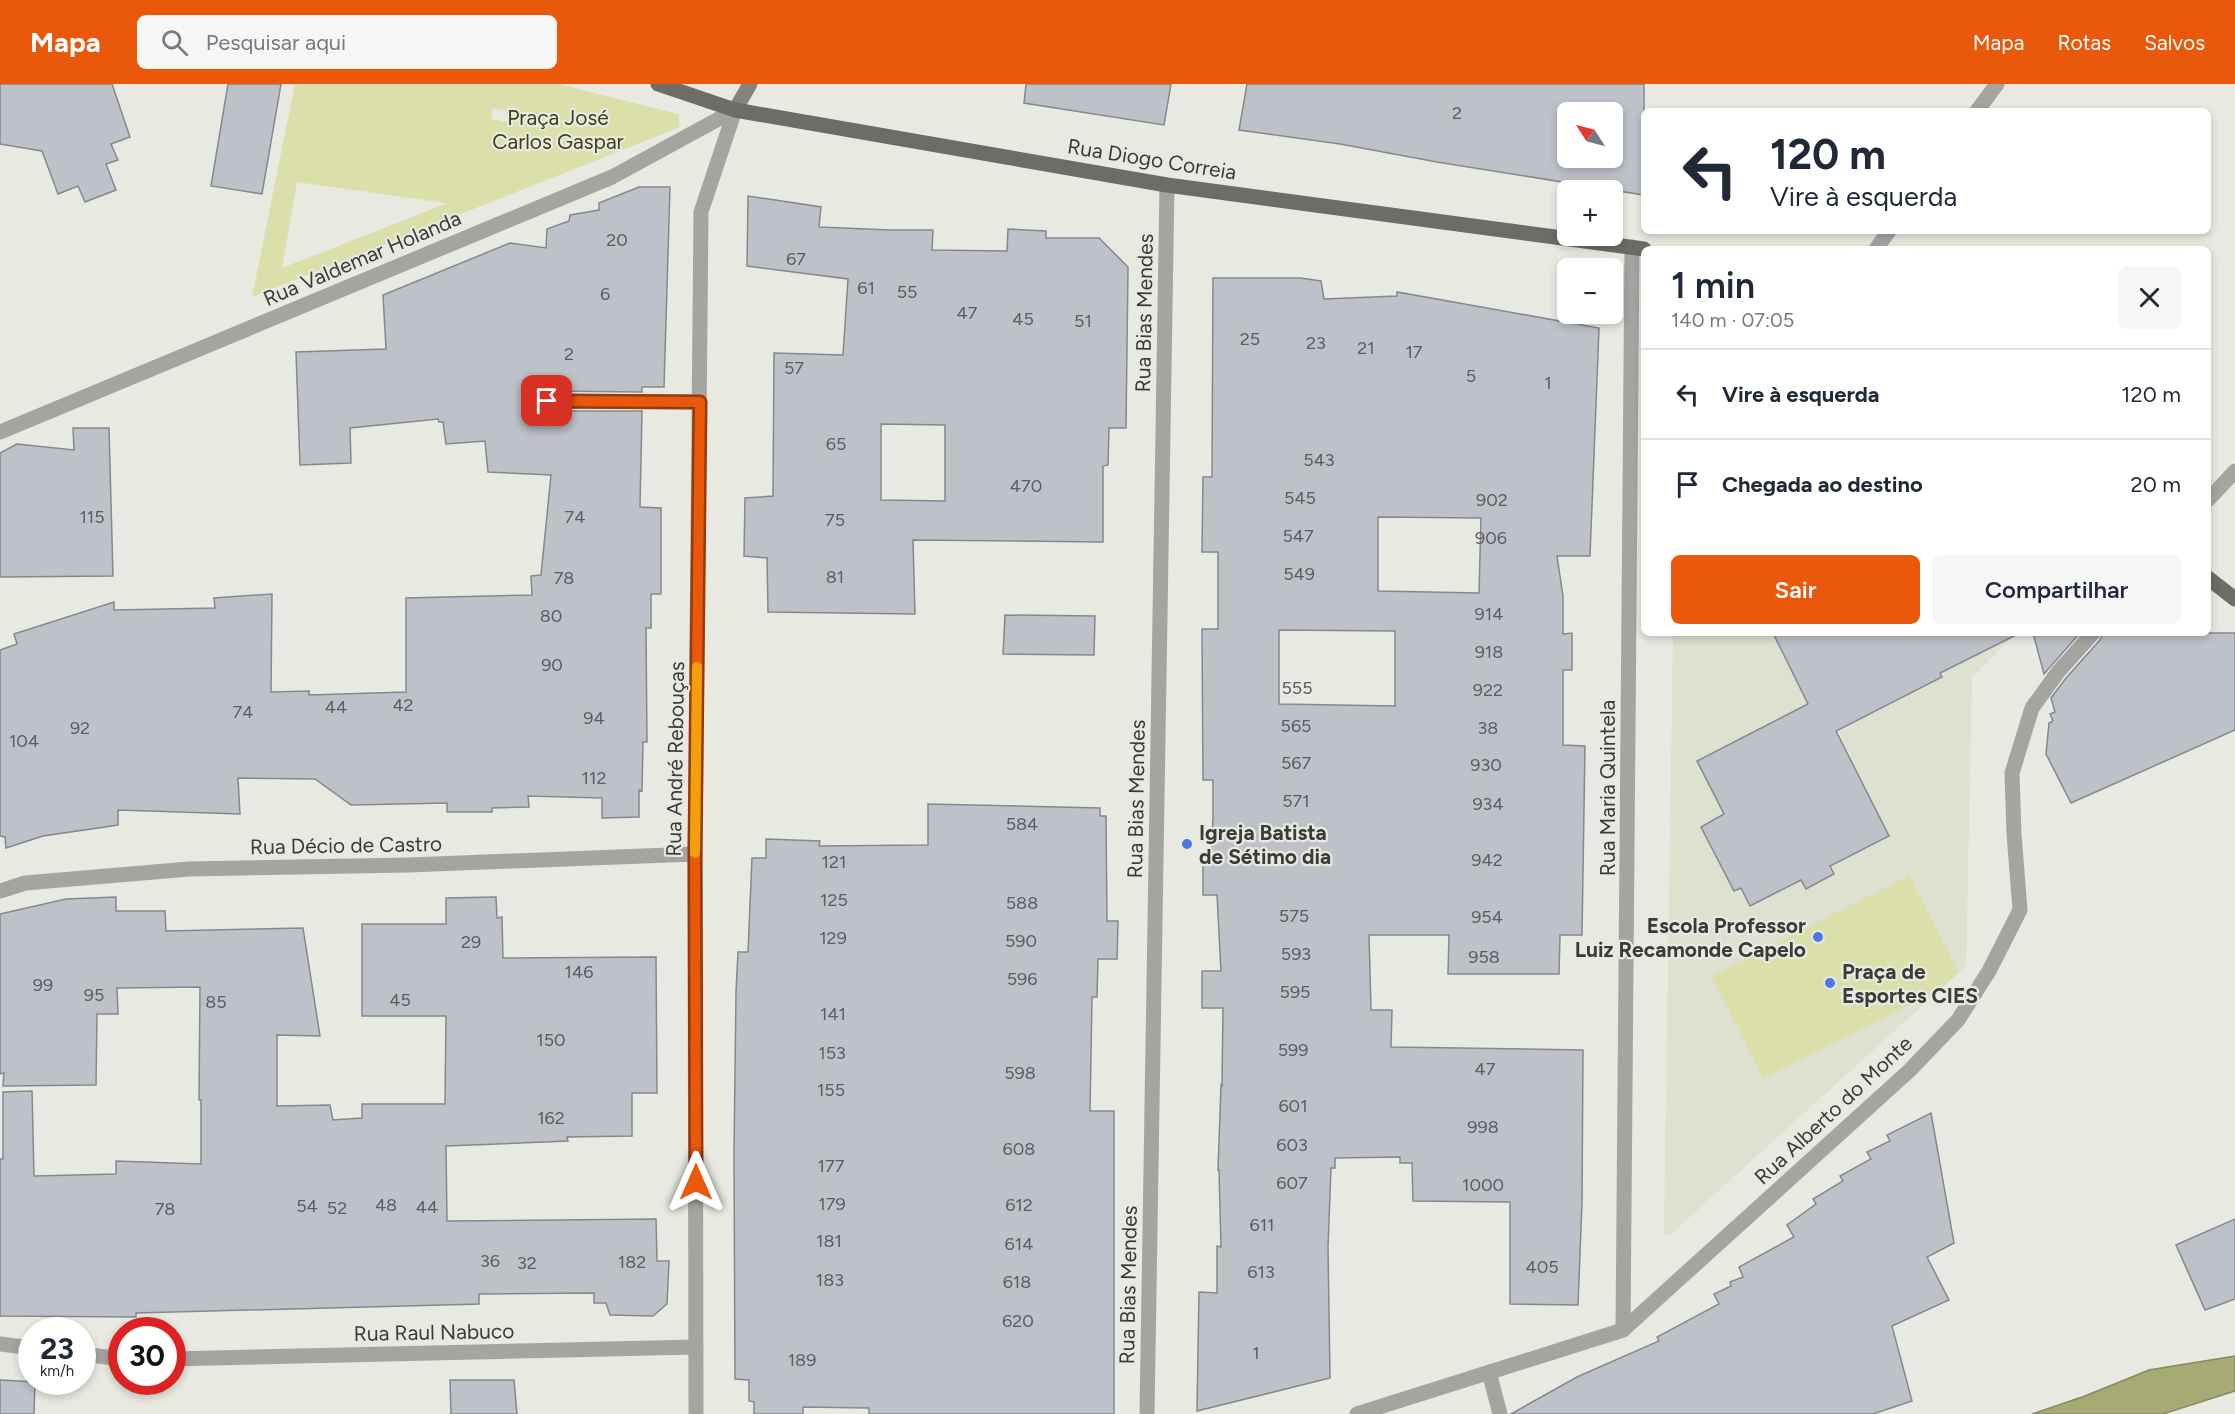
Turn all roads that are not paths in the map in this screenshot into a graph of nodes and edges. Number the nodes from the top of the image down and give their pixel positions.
1 (658, 84) edge
2 (750, 84) edge
3 (1997, 84) edge
4 (1979, 108) edge
5 (735, 110) junction
6 (1167, 185) junction
7 (1638, 248) edge
8 (547, 401) dead end
9 (700, 402) junction
10 (0, 432) edge
11 (2235, 471) edge
12 (2211, 498) edge
13 (2211, 580) edge
14 (2235, 599) edge
15 (2090, 636) edge
16 (695, 854) junction
17 (0, 891) edge
18 (1623, 1330) junction
19 (0, 1344) edge
20 (18, 1346) edge
21 (696, 1347) junction
22 (186, 1359) edge
23 (1490, 1372) junction
24 (696, 1414) edge
25 (1147, 1414) edge
26 (1357, 1414) edge
27 (1500, 1414) edge

1 - 5 main road, Rua Diogo Correia
2 - 5 street
3 - 4 street
5 - 6 main road, Rua Diogo Correia
5 - 9 street, Rua André Rebouças
5 - 10 street, Rua Valdemar Holanda
6 - 7 main road, Rua Diogo Correia
6 - 25 street, Rua Bias Mendes
7 - 18 street, Rua Maria Quintela
8 - 9 street
9 - 16 street, Rua André Rebouças
11 - 12 street
13 - 14 main road
15 - 18 street, Rua Alberto do Monte
16 - 17 street, Rua Décio de Castro
16 - 21 street, Rua André Rebouças
18 - 23 street, Rua Alberto do Monte
19 - 20 street
21 - 22 street, Rua Raul Nabuco
21 - 24 street, Rua André Rebouças
23 - 26 street, Rua Alberto do Monte
23 - 27 street

